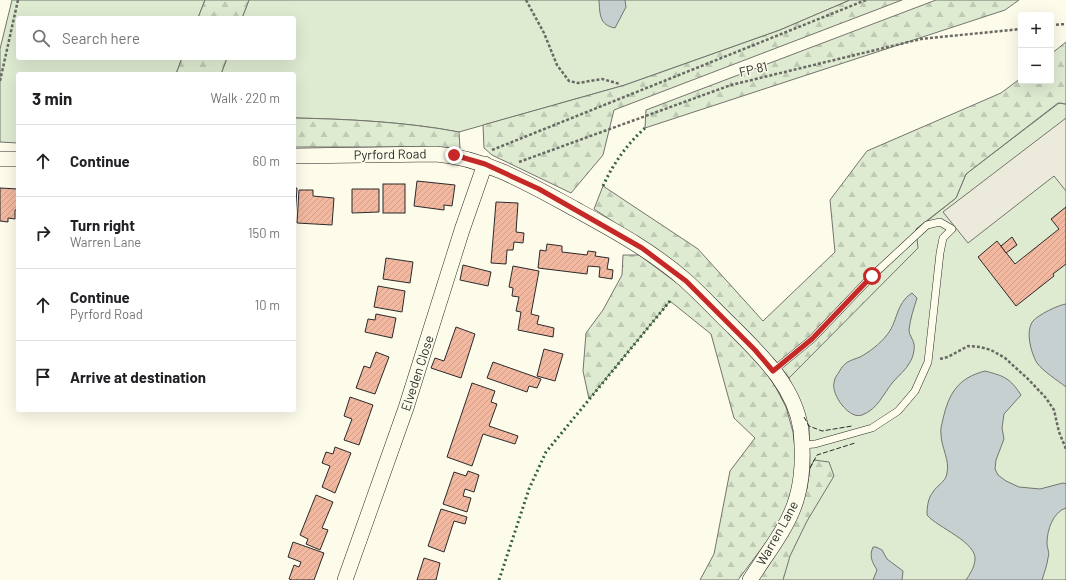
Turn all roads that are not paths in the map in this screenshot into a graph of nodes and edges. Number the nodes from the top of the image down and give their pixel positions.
1 (296, 156) edge
2 (0, 159) edge
3 (16, 159) edge
4 (485, 164) junction
5 (773, 371) junction
6 (802, 445) junction
7 (344, 580) edge
8 (750, 580) edge

1 - 4 street, Pyrford Road
2 - 3 street
4 - 5 street, Warren Lane
4 - 7 street, Elveden Close
5 - 6 street, Warren Lane
5 - 6 lane
6 - 8 street, Warren Lane

